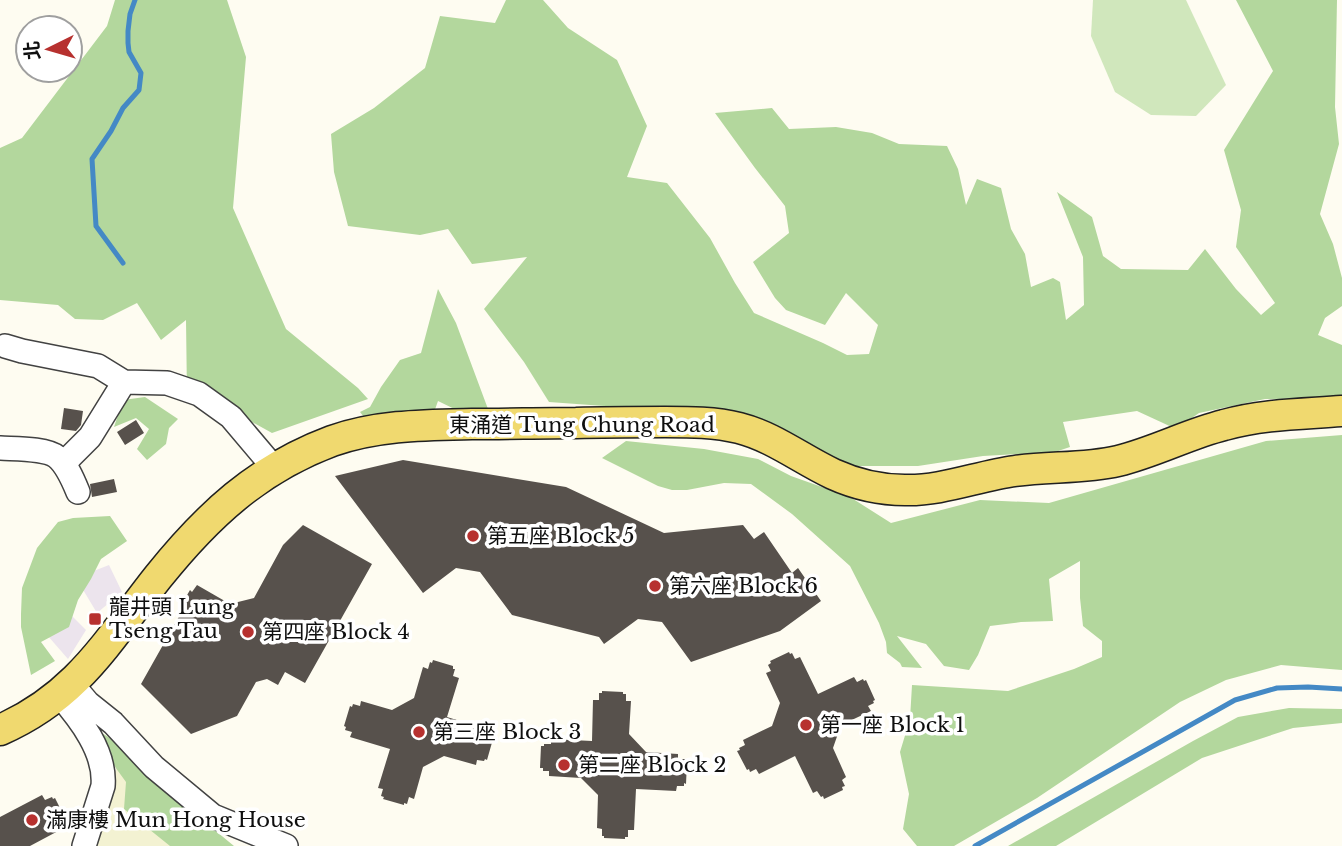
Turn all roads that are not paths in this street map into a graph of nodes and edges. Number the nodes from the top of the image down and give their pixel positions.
1 (5, 346) dead end
2 (124, 382) junction
3 (1342, 411) edge
4 (0, 448) edge
5 (65, 466) junction
6 (274, 468) junction
7 (78, 492) dead end
8 (65, 689) junction
9 (0, 730) edge
10 (84, 846) edge
11 (286, 846) edge

1 - 2 street
2 - 5 street
2 - 6 street
3 - 6 main road, 東涌道 Tung Chung Road
4 - 5 street
5 - 7 street
6 - 8 main road, 東涌道 Tung Chung Road
8 - 9 main road, 東涌道 Tung Chung Road
8 - 10 street
8 - 11 street

